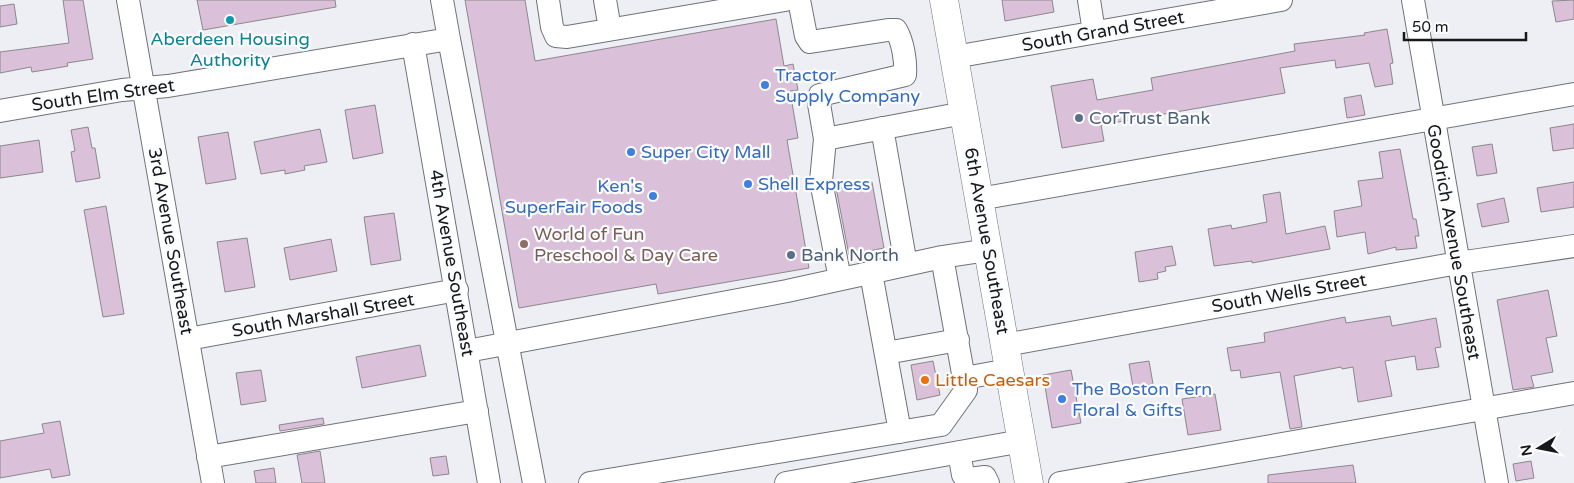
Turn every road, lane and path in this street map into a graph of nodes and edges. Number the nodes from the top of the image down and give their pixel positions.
1 (128, 0) edge
2 (442, 0) edge
3 (548, 0) edge
4 (605, 0) edge
5 (785, 0) edge
6 (799, 0) edge
7 (944, 0) edge
8 (1089, 0) edge
9 (1281, 0) edge
10 (1413, 0) edge
11 (610, 29) junction
12 (1094, 32) junction
13 (449, 39) junction
14 (414, 44) junction
15 (954, 57) junction
16 (144, 88) junction
17 (1574, 94) edge
18 (0, 111) edge
19 (964, 113) junction
20 (1432, 119) junction
21 (882, 128) junction
22 (825, 139) junction
23 (473, 161) junction
24 (435, 167) junction
25 (978, 199) junction
26 (1574, 246) edge
27 (988, 250) junction
28 (942, 257) junction
29 (1458, 263) junction
30 (906, 265) junction
31 (871, 273) junction
32 (840, 279) junction
33 (457, 290) junction
34 (188, 339) junction
35 (958, 340) junction
36 (508, 343) junction
37 (467, 350) junction
38 (886, 353) junction
39 (1007, 357) junction
40 (964, 378) junction
41 (1574, 394) edge
42 (1483, 410) junction
43 (477, 411) junction
44 (942, 425) junction
45 (900, 432) junction
46 (1022, 441) junction
47 (834, 443) junction
48 (953, 453) junction
49 (208, 457) junction
50 (841, 473) junction
51 (620, 481) edge
52 (809, 481) edge
53 (213, 483) edge
54 (489, 483) edge
55 (534, 483) edge
56 (590, 483) edge
57 (786, 483) edge
58 (988, 483) edge
59 (1029, 483) edge
60 (1060, 483) edge
61 (1497, 483) edge

1 - 16 street, 3rd Avenue Southeast
2 - 13 street
3 - 11 street
4 - 11 street
5 - 11 street
6 - 22 street
7 - 15 highway, 6th Avenue Southeast
8 - 12 street
9 - 12 street, South Grand Street
10 - 20 street, Goodrich Avenue Southeast
12 - 15 street, South Grand Street
13 - 14 street, South Elm Street
13 - 23 street
14 - 16 street, South Elm Street
14 - 24 street, 4th Avenue Southeast
15 - 19 highway, 6th Avenue Southeast
16 - 18 street, South Elm Street
16 - 34 street, 3rd Avenue Southeast
17 - 20 street
19 - 21 street
19 - 25 highway, 6th Avenue Southeast
20 - 25 street
20 - 29 street, Goodrich Avenue Southeast
21 - 22 street
21 - 30 street
22 - 32 street
23 - 24 street
23 - 36 street
24 - 33 street, 4th Avenue Southeast
25 - 27 highway, 6th Avenue Southeast
26 - 29 street, South Wells Street
27 - 28 street
27 - 39 highway, 6th Avenue Southeast
28 - 30 street
28 - 35 street
29 - 39 street, South Wells Street
29 - 42 street, Goodrich Avenue Southeast
30 - 31 street
31 - 32 street
31 - 38 street
32 - 36 street
33 - 34 street, South Marshall Street
33 - 37 street, 4th Avenue Southeast
34 - 49 street, 3rd Avenue Southeast
35 - 38 street
35 - 40 street
36 - 37 street
36 - 55 street
37 - 43 street, 4th Avenue Southeast
38 - 45 street
39 - 40 street, South Wells Street
39 - 46 highway, 6th Avenue Southeast
40 - 44 street
41 - 42 street
42 - 60 street
42 - 61 street, Goodrich Avenue Southeast
43 - 49 street
43 - 54 street, 4th Avenue Southeast
44 - 45 street
44 - 48 street
45 - 47 street
46 - 48 street
46 - 59 highway, 6th Avenue Southeast
47 - 50 street
47 - 51 street
48 - 50 street
48 - 58 street
49 - 53 street, 3rd Avenue Southeast
50 - 52 street
51 - 56 street
52 - 57 street

